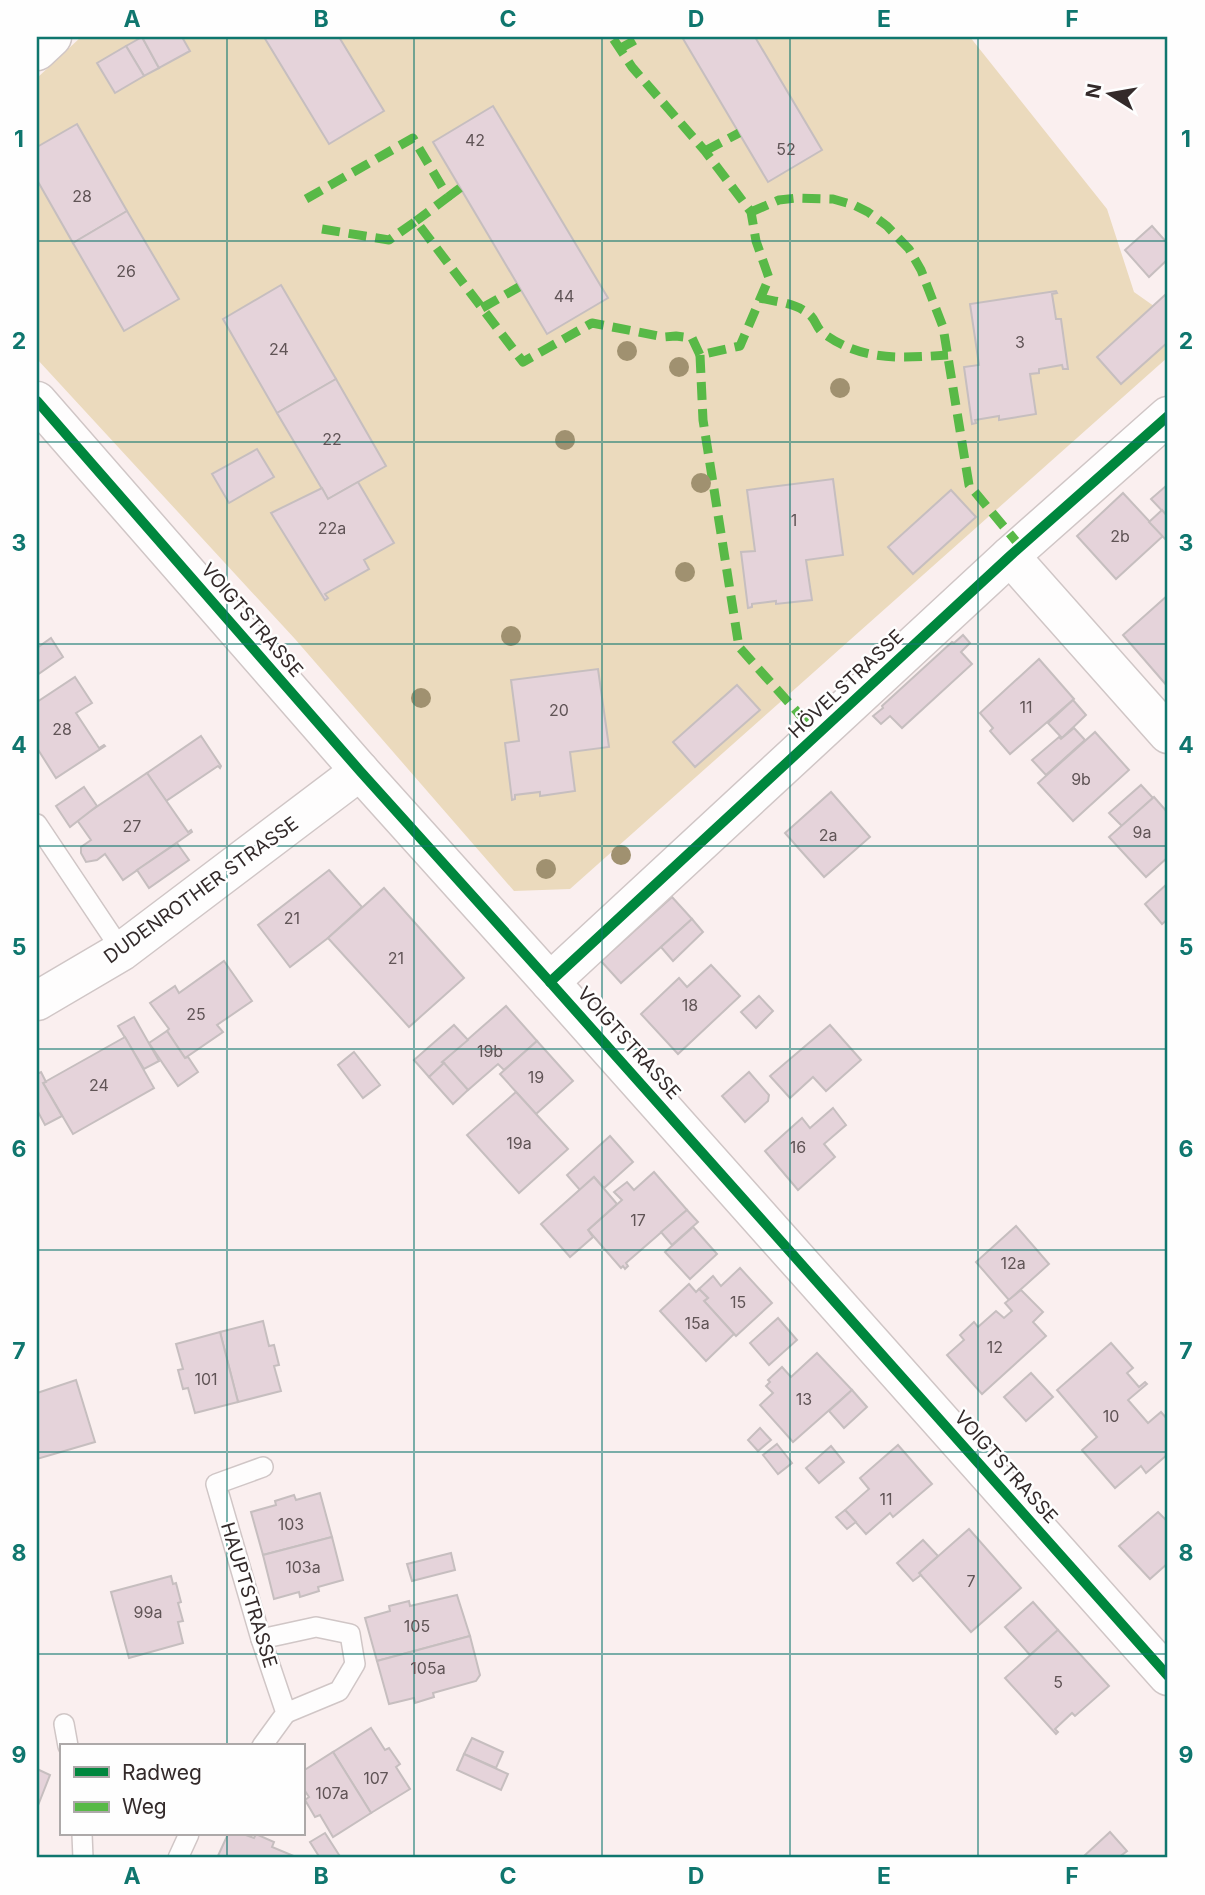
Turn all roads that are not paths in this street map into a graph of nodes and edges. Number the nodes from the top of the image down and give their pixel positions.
1 (52, 37) edge
2 (37, 51) edge
3 (37, 401) edge
4 (1168, 415) edge
5 (1010, 556) junction
6 (1168, 734) edge
7 (360, 771) junction
8 (37, 824) edge
9 (122, 951) junction
10 (550, 982) junction
11 (37, 1001) edge
12 (263, 1468) dead end
13 (261, 1639) junction
14 (1168, 1676) edge
15 (286, 1713) junction
16 (64, 1724) dead end
17 (68, 1744) edge
18 (263, 1744) edge
19 (82, 1836) edge
20 (187, 1836) edge
21 (83, 1858) edge
22 (178, 1858) edge

1 - 2 street
3 - 7 street, VOIGTSTRASSE
4 - 5 street, HÖVELSTRASSE
5 - 6 street
5 - 10 street, HÖVELSTRASSE
7 - 9 street, DUDENROTHER STRASSE
7 - 10 street, VOIGTSTRASSE
8 - 9 lane
9 - 11 street, DUDENROTHER STRASSE
10 - 14 street, VOIGTSTRASSE
12 - 13 lane, HAUPTSTRASSE
13 - 15 lane, HAUPTSTRASSE
13 - 15 lane
15 - 18 lane
16 - 17 lane
19 - 21 lane
20 - 22 lane

